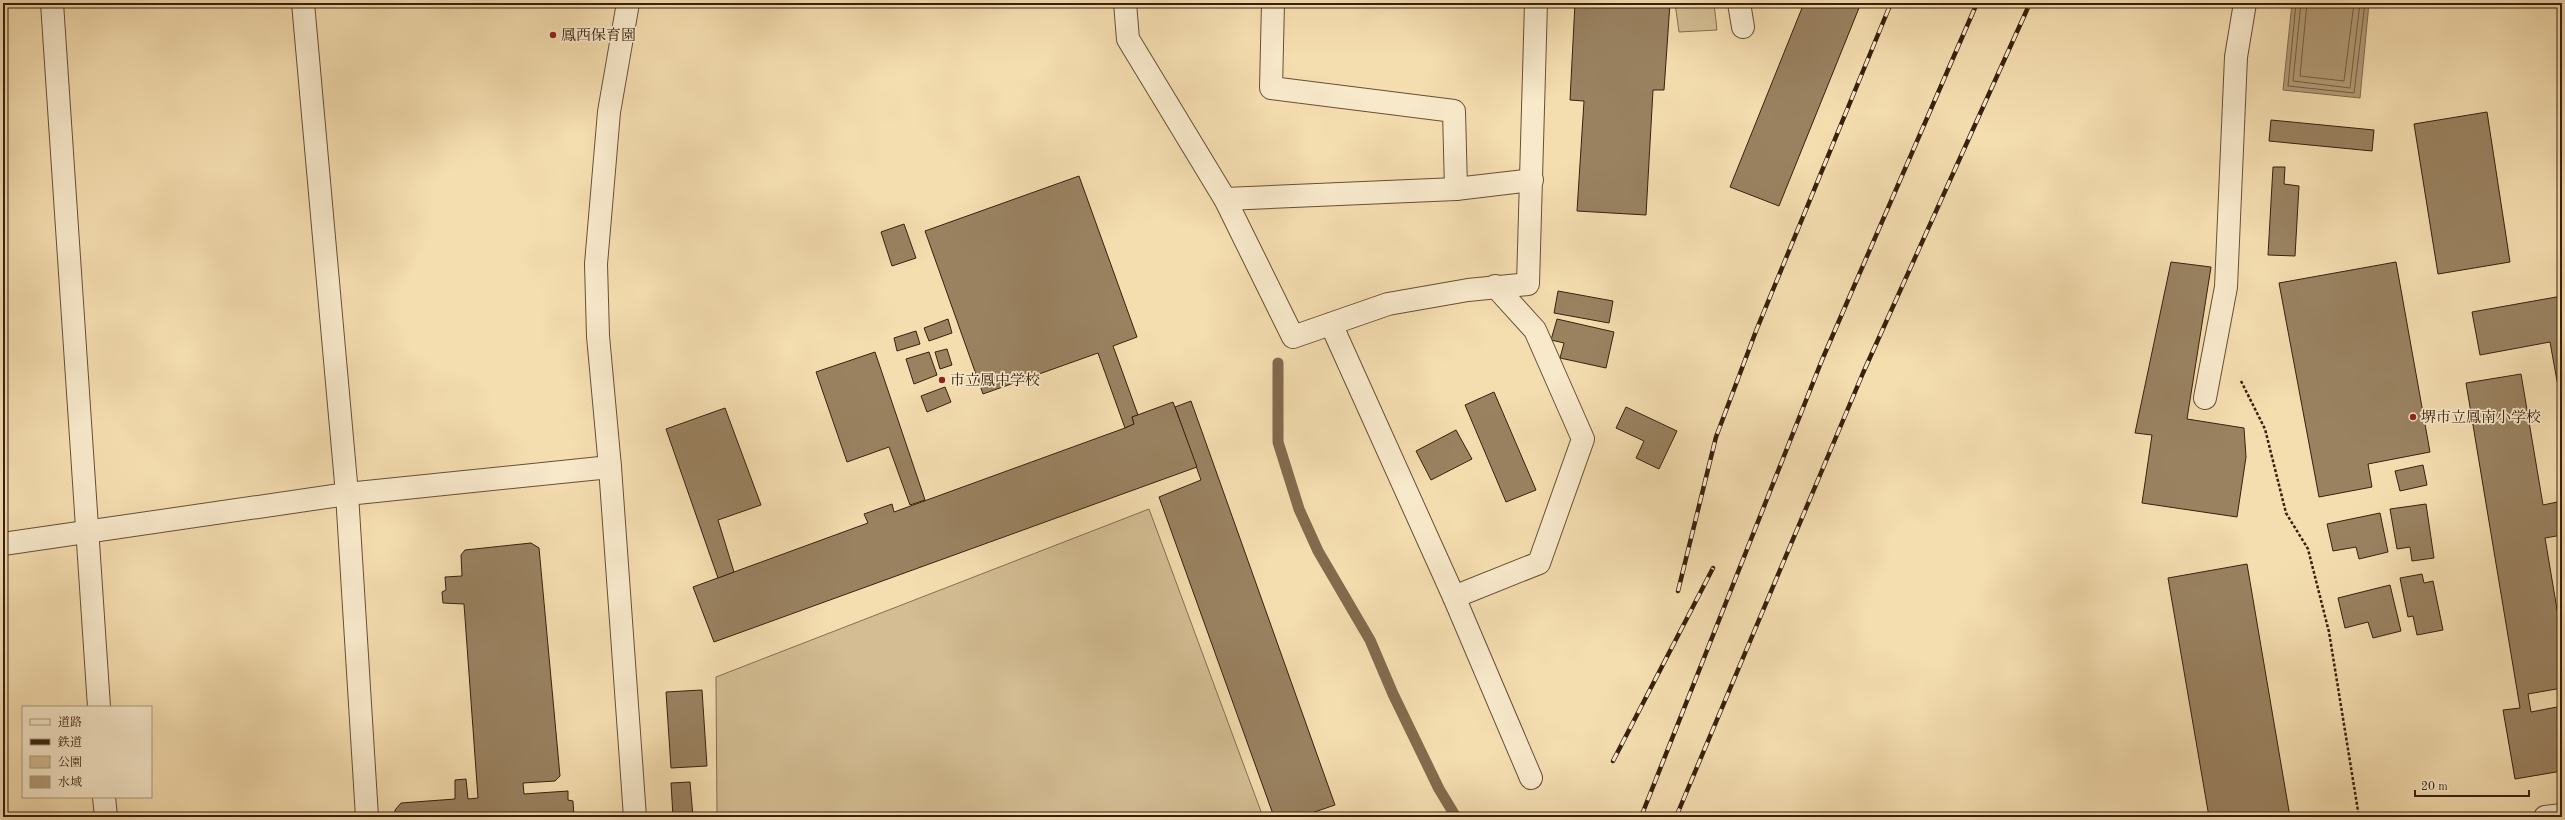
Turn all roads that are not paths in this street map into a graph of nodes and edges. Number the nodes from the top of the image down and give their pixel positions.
1 (52, 3) edge
2 (303, 3) edge
3 (628, 3) edge
4 (1125, 3) edge
5 (1273, 3) edge
6 (1536, 3) edge
7 (1739, 3) edge
8 (2245, 3) edge
9 (1743, 27) dead end
10 (1532, 180) junction
11 (1456, 189) junction
12 (1225, 199) junction
13 (1495, 286) junction
14 (1332, 324) junction
15 (2205, 398) dead end
16 (610, 466) junction
17 (347, 494) junction
18 (87, 531) junction
19 (3, 544) edge
20 (1454, 597) junction
21 (98, 706) edge
22 (1531, 778) dead end
23 (104, 798) edge
24 (2562, 815) edge
25 (106, 817) edge
26 (367, 817) edge
27 (635, 817) edge
28 (2545, 817) edge

1 - 18 street
2 - 17 street
3 - 16 street
4 - 12 street
5 - 11 street
6 - 10 street
7 - 9 street
8 - 15 street
10 - 11 street
10 - 13 street
11 - 12 street
12 - 14 street
13 - 14 street
13 - 20 street
14 - 20 street
16 - 17 street
16 - 27 street
17 - 18 street
17 - 26 street
18 - 19 street
18 - 21 street
20 - 22 street
23 - 25 street
24 - 28 street

